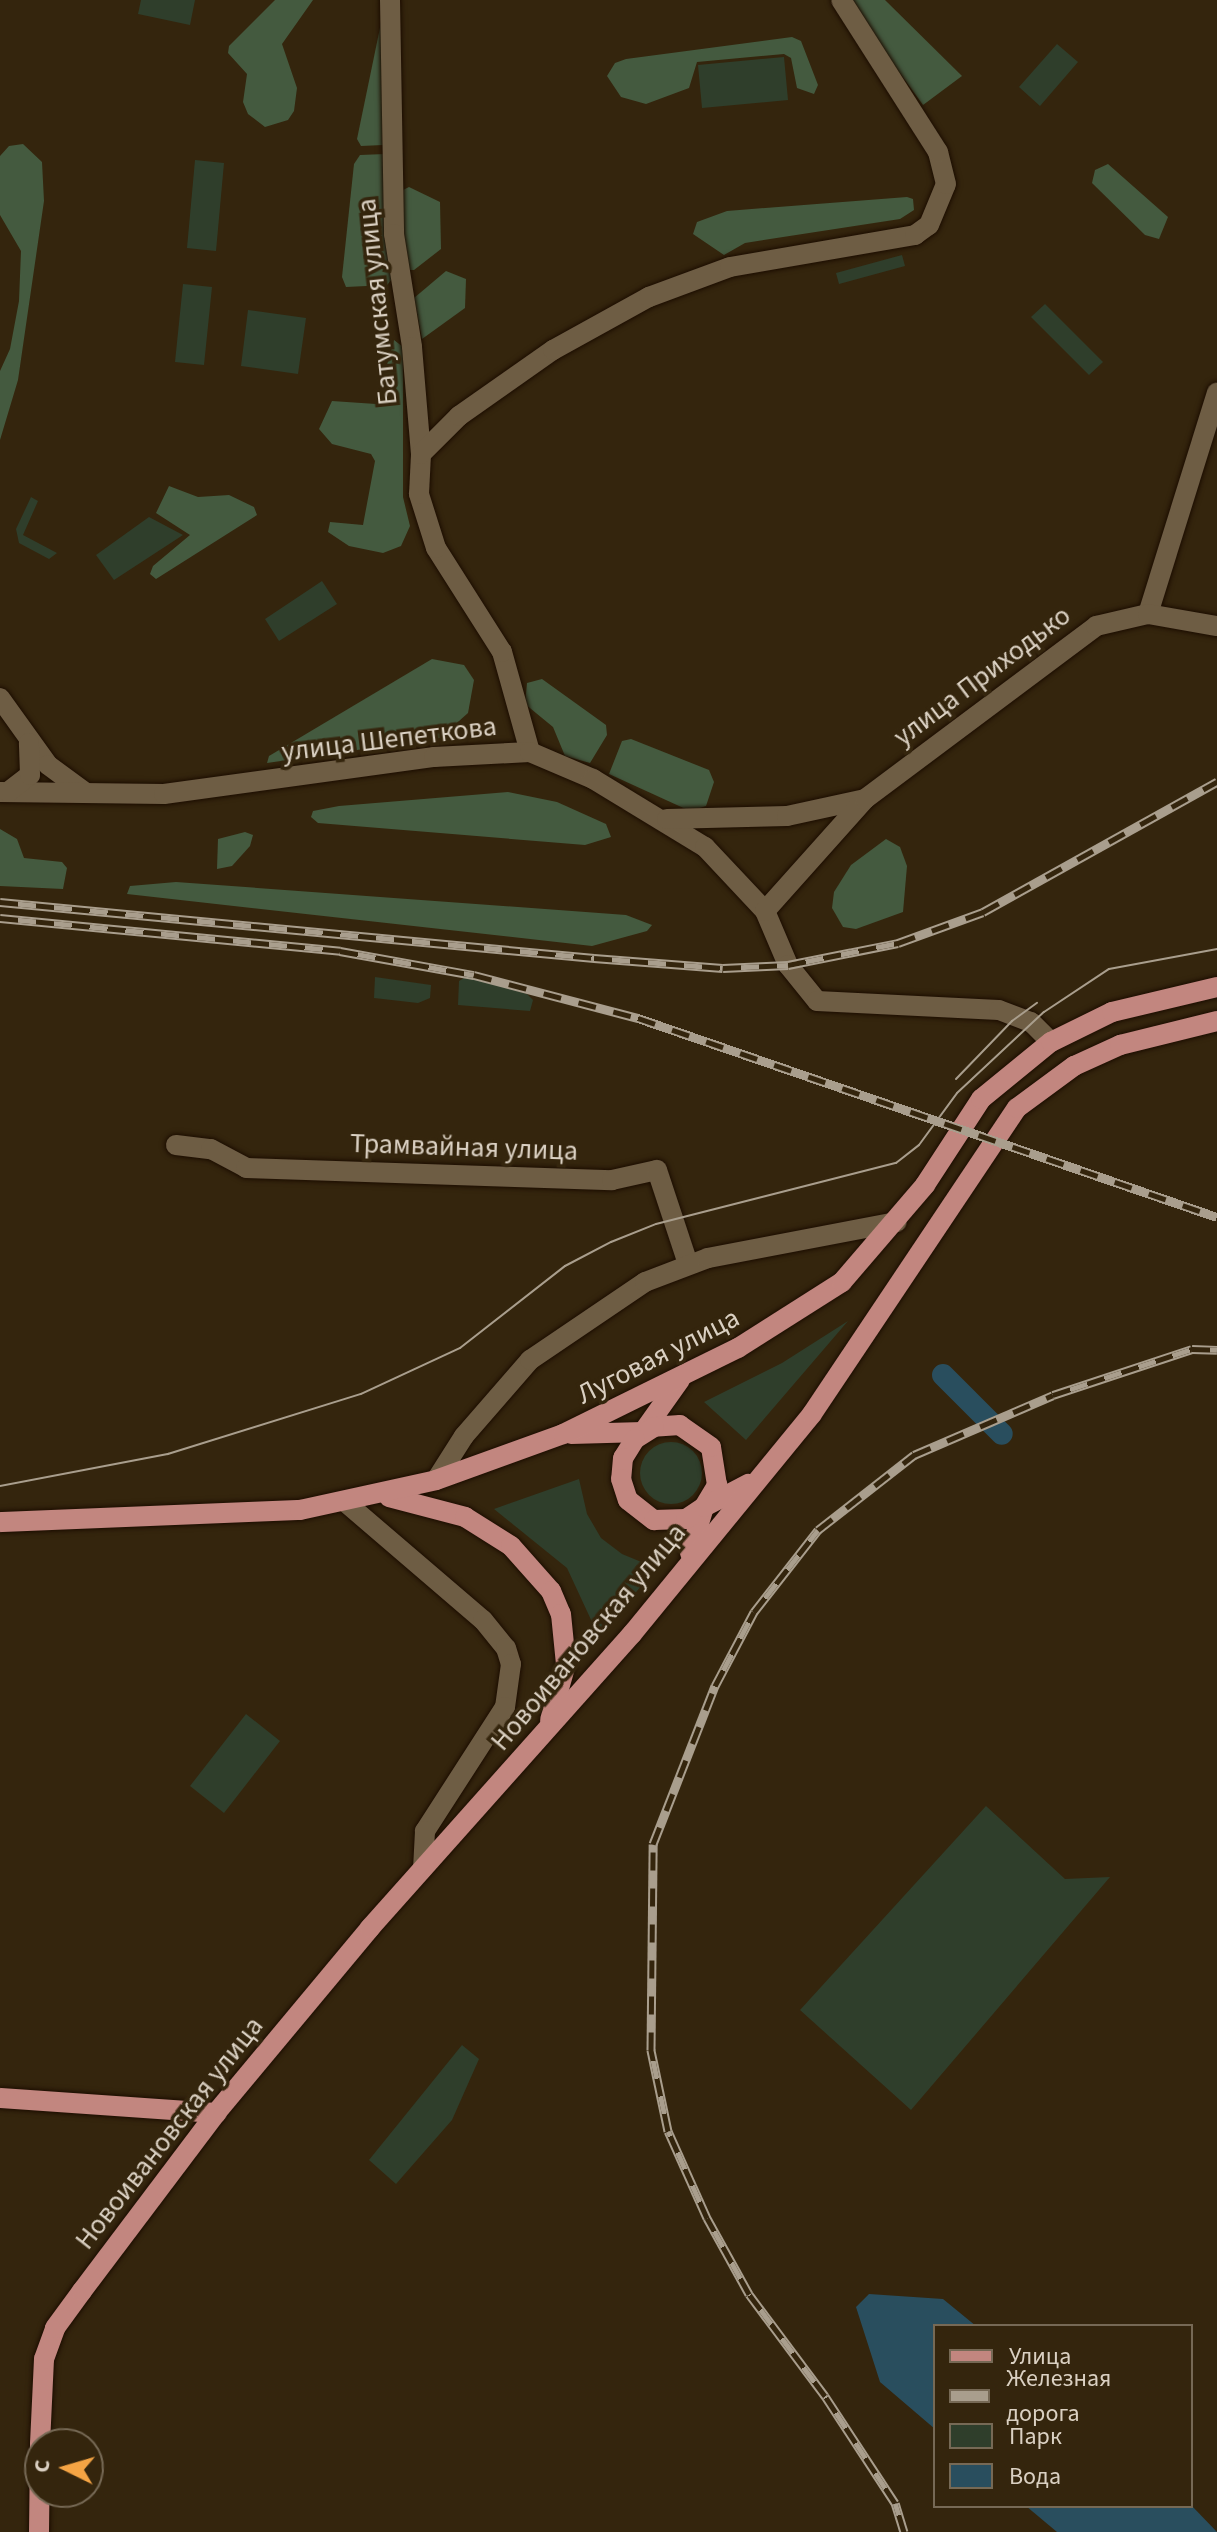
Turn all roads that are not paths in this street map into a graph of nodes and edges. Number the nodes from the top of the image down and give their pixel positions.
1 (390, 0) edge
2 (841, 0) edge
3 (1217, 392) edge
4 (421, 454) junction
5 (1148, 614) junction
6 (1217, 626) edge
7 (0, 698) edge
8 (24, 727) junction
9 (530, 752) junction
10 (4, 792) edge
11 (89, 795) junction
12 (865, 799) junction
13 (667, 819) junction
14 (765, 911) junction
15 (1217, 987) edge
16 (1217, 1021) edge
17 (1051, 1042) junction
18 (176, 1145) dead end
19 (897, 1222) junction
20 (688, 1264) junction
21 (681, 1379) junction
22 (643, 1432) junction
23 (563, 1434) junction
24 (759, 1478) junction
25 (436, 1480) junction
26 (377, 1494) junction
27 (344, 1501) junction
28 (704, 1507) junction
29 (0, 1522) edge
30 (686, 1565) junction
31 (544, 1735) junction
32 (423, 1868) junction
33 (0, 2098) edge
34 (216, 2113) junction
35 (41, 2428) edge
36 (39, 2508) edge
37 (39, 2532) edge

1 - 4 street, Батумская улица
2 - 4 street
3 - 5 street
4 - 9 street, Батумская улица
5 - 6 street
5 - 12 street, улица Приходько
7 - 8 street
8 - 10 street
8 - 11 street
9 - 11 street, улица Шепеткова
9 - 13 street, улица Шепеткова
10 - 11 street, улица Шепеткова
12 - 13 street, улица Приходько
12 - 14 street, улица Приходько
13 - 14 street, улица Шепеткова
14 - 17 street, улица Шепеткова
15 - 17 main road, Луговая улица
16 - 24 main road, Новоивановская улица
17 - 19 main road, Луговая улица
18 - 20 street, Трамвайная улица
19 - 20 street
19 - 21 main road, Луговая улица
20 - 25 street
21 - 22 main road
21 - 23 main road, Луговая улица
22 - 23 main road
22 - 28 main road
22 - 28 main road
23 - 25 main road, Луговая улица
24 - 28 main road
24 - 30 main road, Новоивановская улица
25 - 26 main road, Луговая улица
26 - 27 main road, Луговая улица
26 - 31 main road
27 - 29 main road, Луговая улица
27 - 32 street
28 - 30 main road
30 - 31 main road, Новоивановская улица
31 - 32 main road, Новоивановская улица
32 - 34 main road, Новоивановская улица
33 - 34 main road
34 - 35 main road, Новоивановская улица
36 - 37 main road

